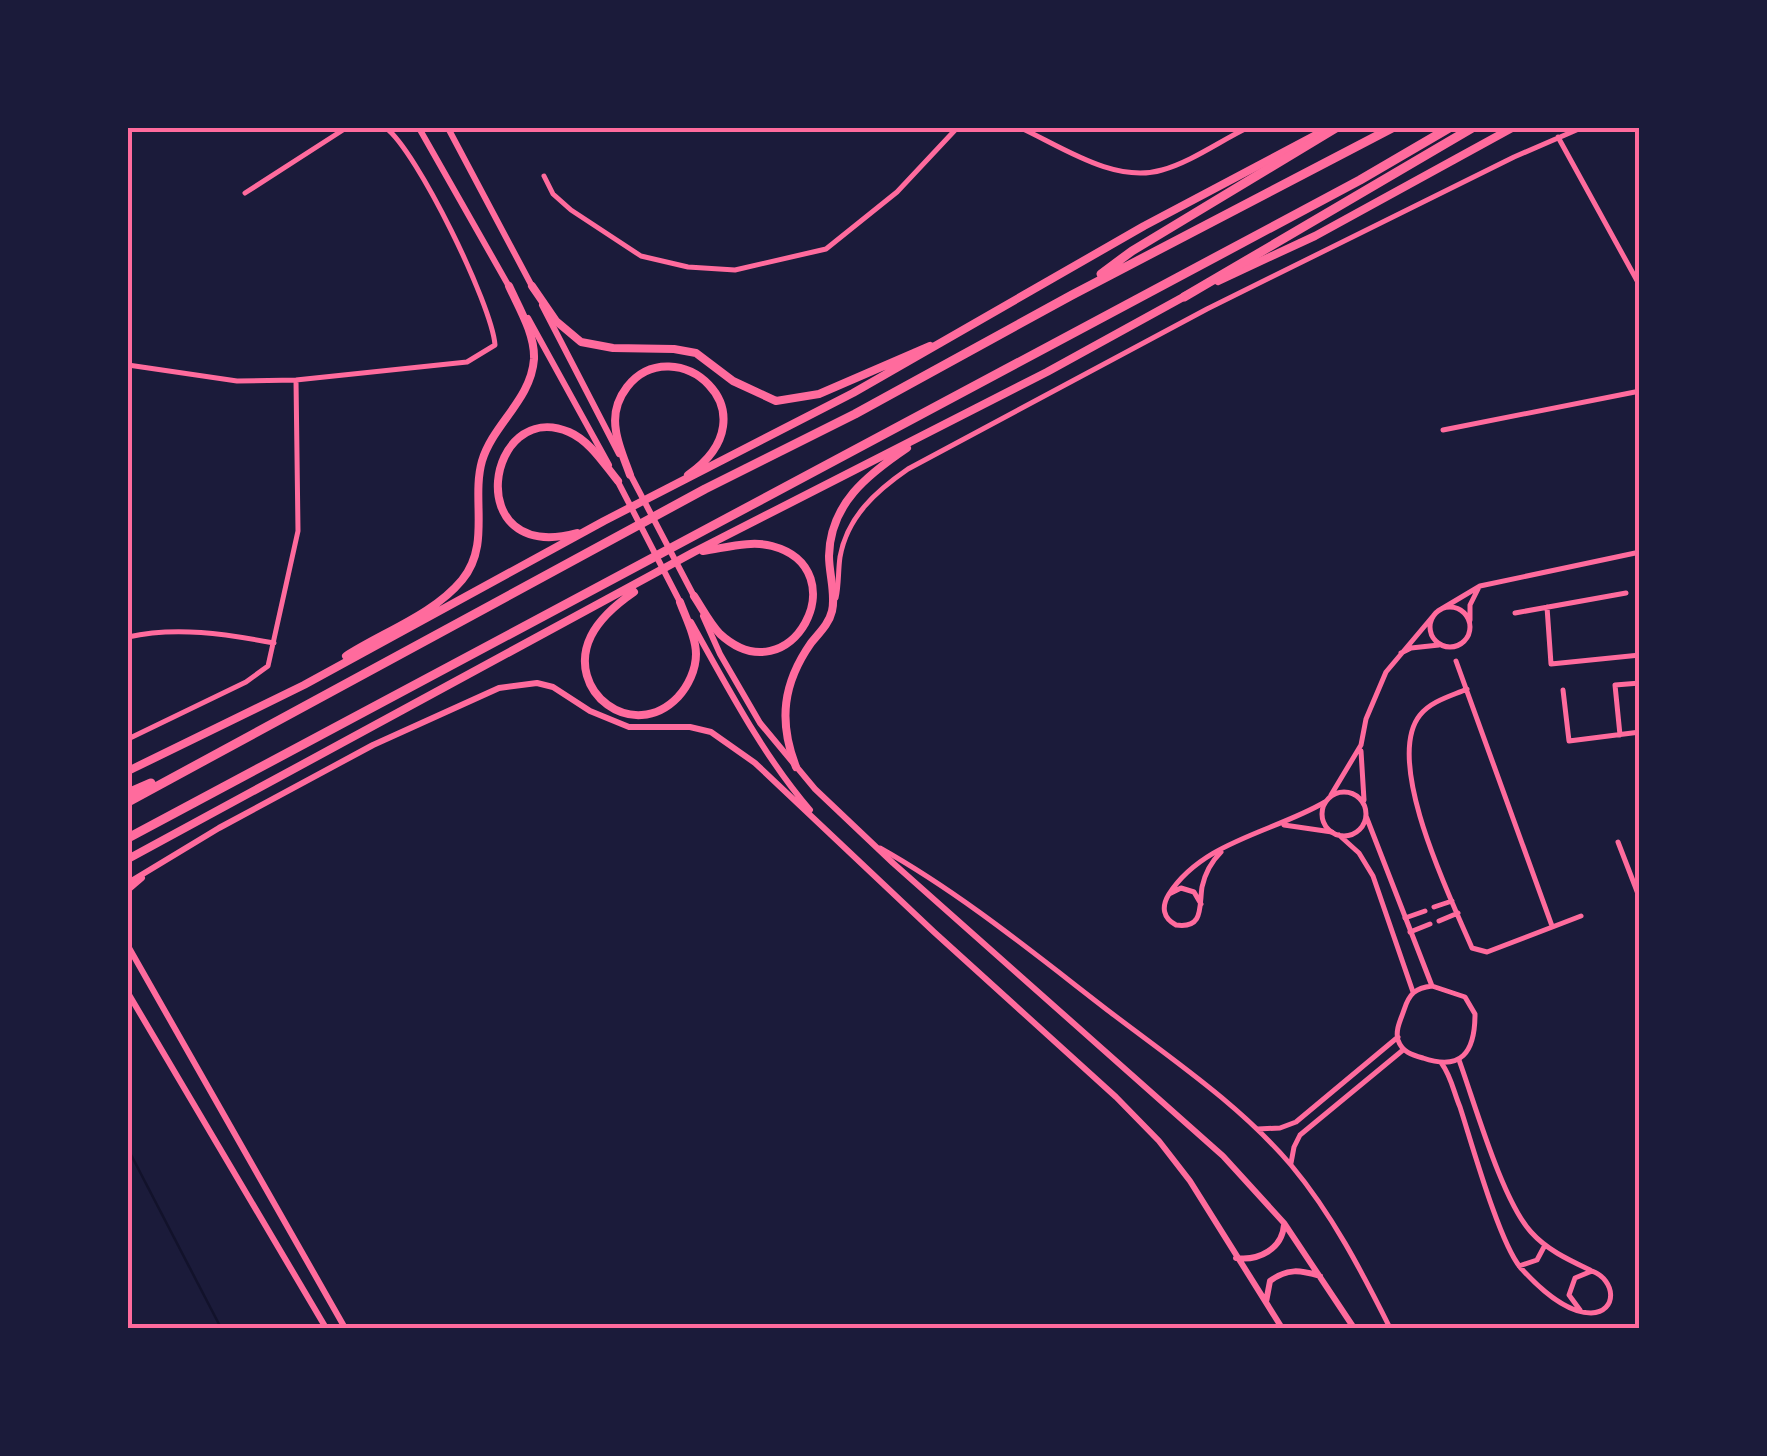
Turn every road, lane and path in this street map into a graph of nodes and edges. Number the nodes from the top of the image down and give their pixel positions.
1 (346, 128) edge
2 (386, 128) edge
3 (420, 128) edge
4 (448, 128) edge
5 (957, 128) edge
6 (1021, 128) edge
7 (1247, 128) edge
8 (1333, 128) edge
9 (1392, 128) edge
10 (1449, 128) edge
11 (1472, 128) edge
12 (1512, 128) edge
13 (1582, 128) edge
14 (1558, 137) junction
15 (544, 176) dead end
16 (244, 194) dead end
17 (509, 286) junction
18 (532, 286) junction
19 (1640, 286) edge
20 (1072, 295) junction
21 (1184, 297) junction
22 (958, 336) junction
23 (128, 365) edge
24 (296, 380) junction
25 (1640, 392) edge
26 (935, 430) junction
27 (1443, 430) dead end
28 (632, 478) junction
29 (619, 484) junction
30 (666, 490) junction
31 (604, 521) junction
32 (694, 552) junction
33 (1640, 552) edge
34 (657, 575) junction
35 (1480, 586) junction
36 (692, 593) junction
37 (1626, 593) dead end
38 (679, 599) junction
39 (1547, 607) junction
40 (832, 611) junction
41 (1436, 613) junction
42 (1515, 613) dead end
43 (1470, 624) junction
44 (128, 638) edge
45 (274, 644) junction
46 (1444, 646) junction
47 (1399, 654) junction
48 (1640, 655) edge
49 (1456, 660) dead end
50 (1640, 683) edge
51 (304, 685) junction
52 (1467, 688) junction
53 (1563, 690) dead end
54 (1640, 732) edge
55 (1620, 735) junction
56 (128, 739) edge
57 (1361, 746) junction
58 (200, 763) junction
59 (796, 767) junction
60 (128, 771) edge
61 (128, 793) edge
62 (1332, 796) junction
63 (128, 802) edge
64 (1326, 802) junction
65 (1365, 808) junction
66 (1366, 816) junction
67 (1281, 825) junction
68 (827, 830) junction
69 (1332, 832) junction
70 (1339, 835) junction
71 (128, 838) edge
72 (870, 842) junction
73 (1618, 842) dead end
74 (1223, 850) junction
75 (128, 859) edge
76 (1640, 863) edge
77 (1627, 864) junction
78 (128, 886) edge
79 (1169, 894) junction
80 (1640, 899) edge
81 (1452, 900) junction
82 (1202, 904) junction
83 (1434, 907) dead end
84 (1425, 911) dead end
85 (1458, 913) junction
86 (1580, 916) dead end
87 (1405, 918) junction
88 (1439, 920) dead end
89 (1430, 924) dead end
90 (1552, 926) junction
91 (1410, 932) junction
92 (128, 946) edge
93 (1432, 986) junction
94 (1414, 992) junction
95 (128, 993) edge
96 (1398, 1037) junction
97 (1404, 1050) junction
98 (1459, 1060) junction
99 (1442, 1064) junction
100 (1255, 1128) junction
101 (1292, 1166) junction
102 (1284, 1223) junction
103 (1545, 1245) junction
104 (1234, 1257) junction
105 (1518, 1266) junction
106 (1592, 1271) junction
107 (1321, 1276) junction
108 (1266, 1302) junction
109 (1580, 1310) junction
110 (326, 1328) edge
111 (345, 1328) edge
112 (1282, 1328) edge
113 (1354, 1328) edge
114 (1390, 1328) edge

1 - 16 street
2 - 24 street
3 - 17 main road
4 - 18 main road
5 - 15 street
6 - 7 street
8 - 20 highway
8 - 22 highway
9 - 20 highway
10 - 71 highway
11 - 21 highway
12 - 21 highway
13 - 14 street
14 - 19 street
14 - 40 street
17 - 29 main road
17 - 51 highway
18 - 22 highway
18 - 28 main road
20 - 58 highway
21 - 26 highway
22 - 30 highway
23 - 24 street
24 - 45 street
25 - 27 street
26 - 32 highway
26 - 40 highway
28 - 30 highway
28 - 36 main road
29 - 31 highway
29 - 38 main road
30 - 31 highway
31 - 51 highway
32 - 34 highway
32 - 36 highway
33 - 35 street
34 - 38 highway
34 - 75 highway
35 - 41 street
35 - 43 street
36 - 59 main road
37 - 39 street
38 - 68 main road
39 - 42 street
39 - 48 street
40 - 59 highway
41 - 43 street
41 - 46 street
41 - 47 street
43 - 46 street
44 - 45 street
45 - 56 street
46 - 47 street
47 - 57 street
49 - 52 street
50 - 55 street
51 - 60 highway
52 - 81 street
52 - 90 street
53 - 55 street
54 - 55 street
57 - 62 street
57 - 65 street
58 - 61 highway
58 - 63 highway
59 - 72 main road
62 - 64 street
62 - 65 street
64 - 67 street
64 - 69 street
65 - 66 street
66 - 70 street
66 - 87 street
67 - 69 street
67 - 74 street
68 - 78 main road
68 - 104 main road
69 - 70 street
70 - 94 street
72 - 100 street
72 - 102 main road
73 - 77 street
74 - 79 street
74 - 82 street
76 - 77 street
77 - 80 street
79 - 82 street
79 - 82 street
81 - 83 street
81 - 85 street
84 - 87 street
85 - 88 street
85 - 90 street
86 - 90 street
87 - 91 street
89 - 91 street
91 - 93 street
92 - 111 main road
93 - 94 street
93 - 98 street
94 - 96 street
95 - 110 main road
96 - 97 street
96 - 100 street
97 - 99 street
97 - 101 street
98 - 99 street
98 - 103 street
99 - 105 street
100 - 101 street
101 - 114 street
102 - 104 main road
102 - 107 main road
103 - 105 street
103 - 106 street
104 - 108 main road
105 - 109 street
106 - 109 street
106 - 109 street
107 - 108 main road
107 - 113 main road
108 - 112 main road

